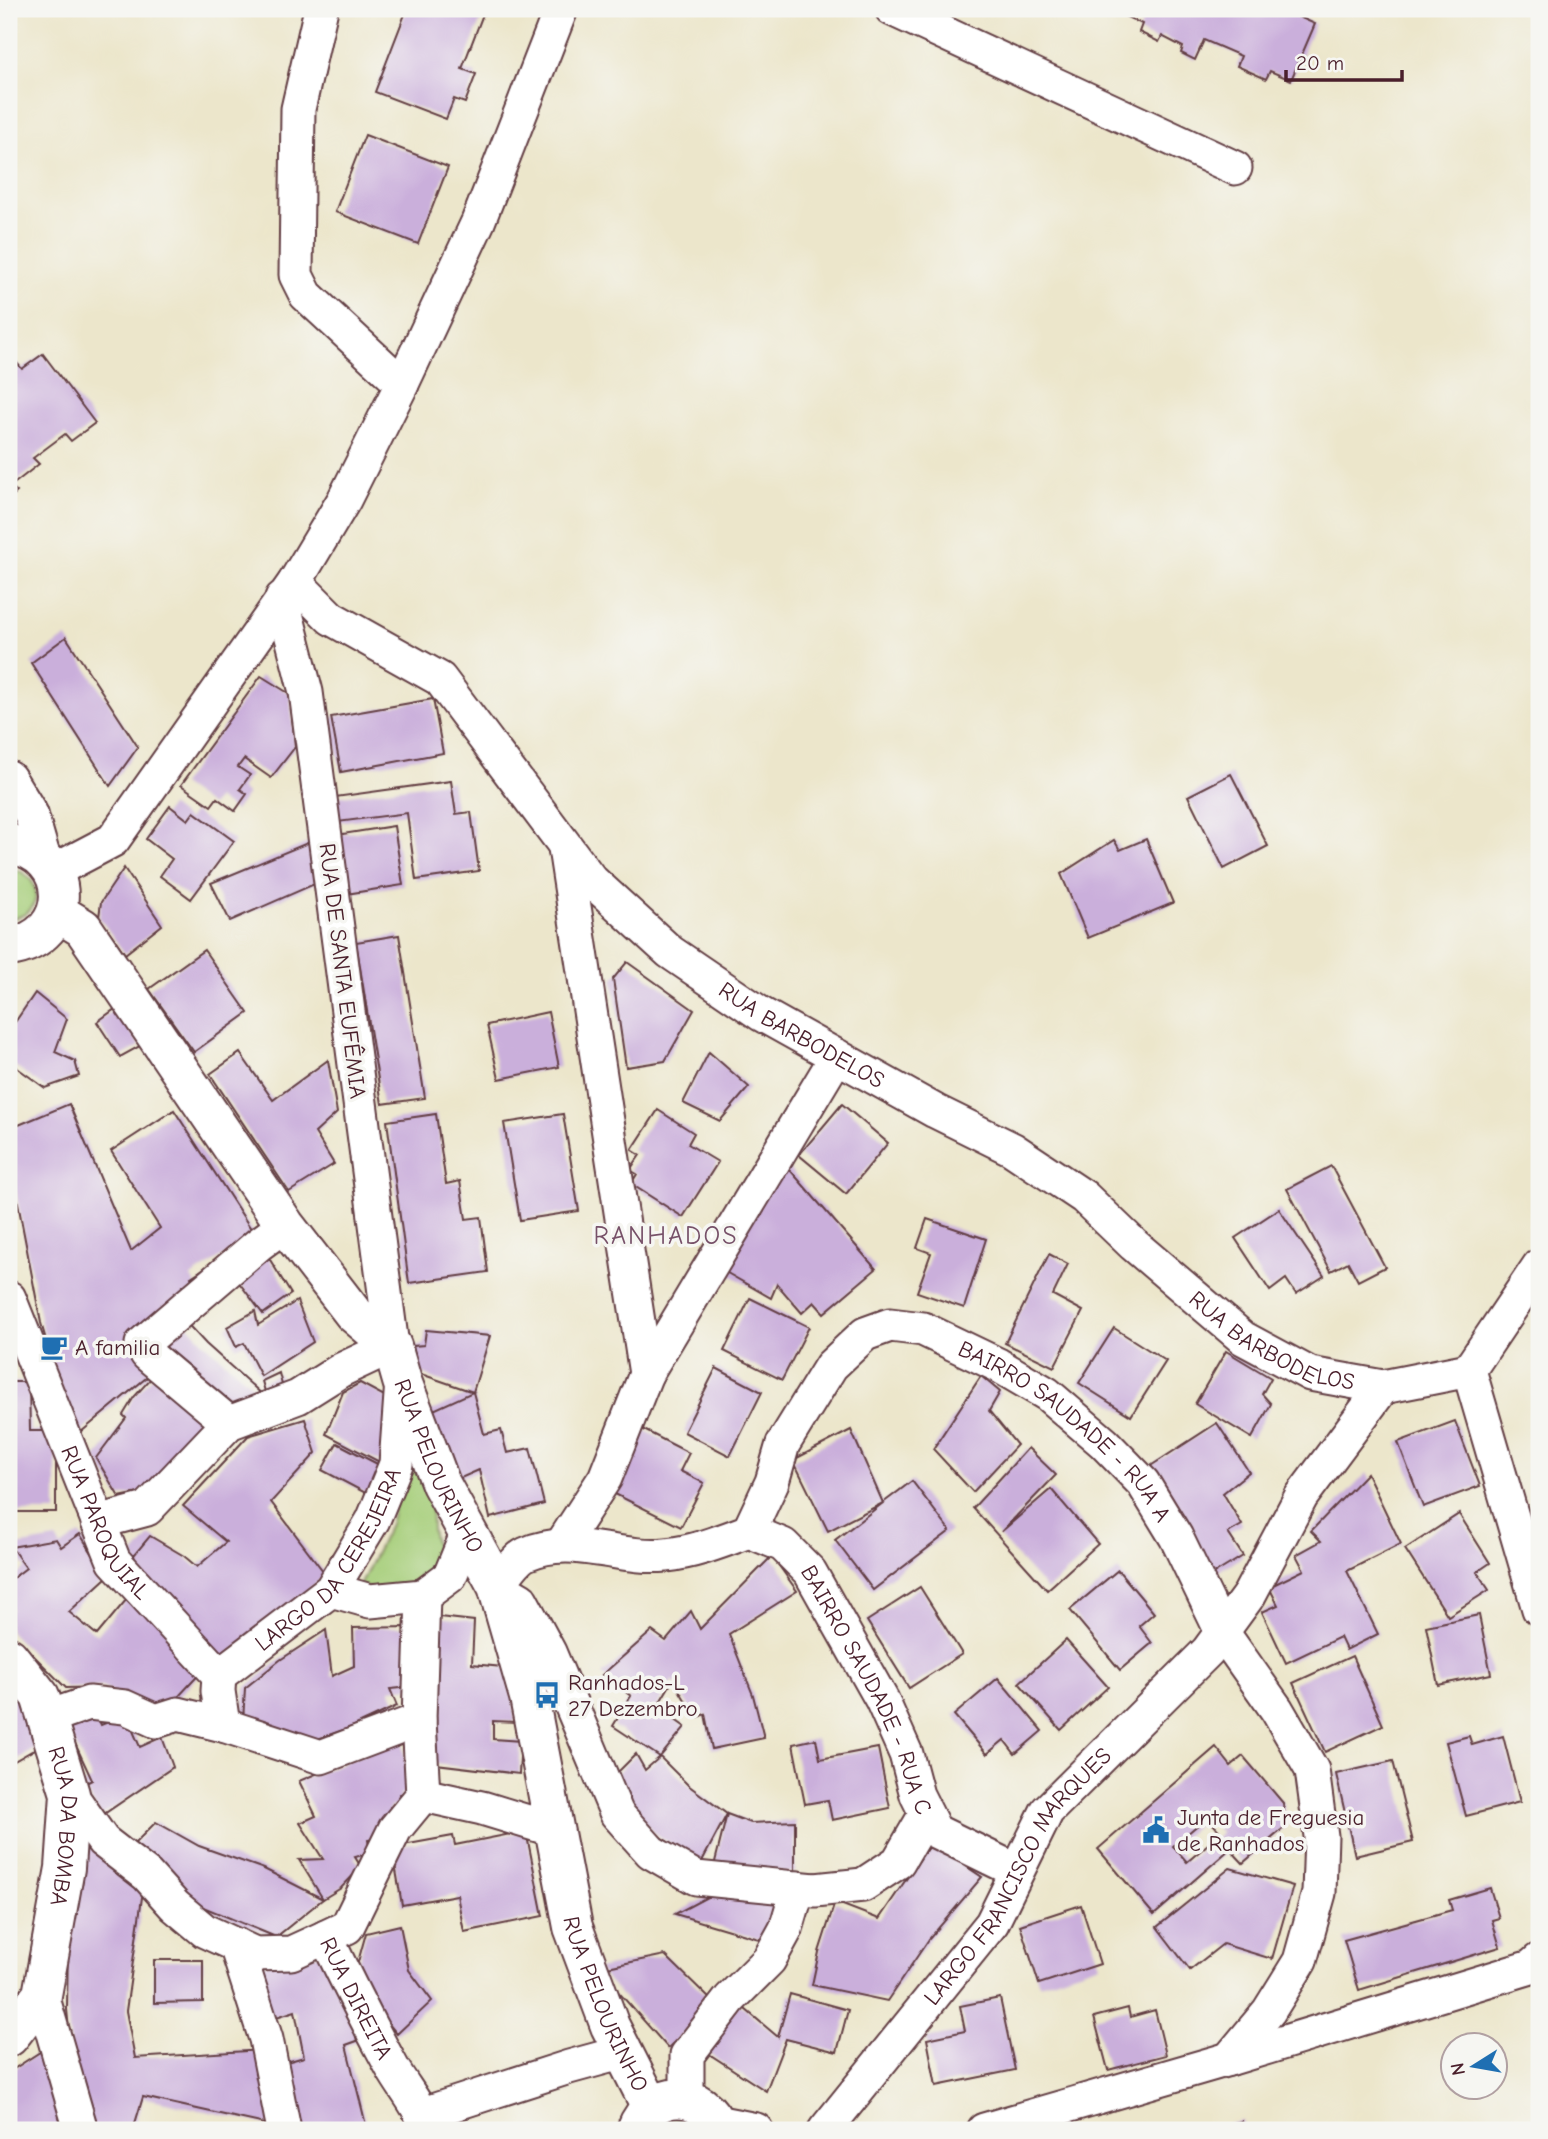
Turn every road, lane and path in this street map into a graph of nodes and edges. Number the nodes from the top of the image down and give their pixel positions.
1 (321, 9) edge
2 (561, 9) edge
3 (892, 9) edge
4 (1234, 168) dead end
5 (402, 384) junction
6 (289, 590) junction
7 (9, 778) edge
8 (9, 844) edge
9 (564, 845) junction
10 (49, 865) junction
11 (57, 912) junction
12 (9, 947) edge
13 (837, 1056) junction
14 (285, 1225) junction
15 (1539, 1266) edge
16 (9, 1298) edge
17 (392, 1346) junction
18 (1469, 1370) junction
19 (646, 1374) junction
20 (402, 1381) junction
21 (1382, 1387) junction
22 (229, 1423) junction
23 (98, 1522) junction
24 (749, 1531) junction
25 (468, 1532) junction
26 (562, 1544) junction
27 (497, 1586) junction
28 (331, 1590) junction
29 (423, 1596) junction
30 (1539, 1609) edge
31 (1222, 1632) junction
32 (9, 1657) edge
33 (219, 1675) junction
34 (46, 1718) junction
35 (419, 1720) junction
36 (223, 1725) junction
37 (70, 1794) junction
38 (424, 1795) junction
39 (926, 1814) junction
40 (554, 1830) junction
41 (1017, 1871) junction
42 (798, 1888) junction
43 (326, 1937) junction
44 (236, 1945) junction
45 (1539, 1960) edge
46 (42, 1996) junction
47 (9, 2038) edge
48 (624, 2052) junction
49 (1229, 2059) junction
50 (681, 2118) edge
51 (425, 2122) edge
52 (81, 2130) edge
53 (284, 2130) edge
54 (756, 2130) edge
55 (825, 2130) edge
56 (984, 2130) edge

1 - 5 street
2 - 5 street
3 - 4 street
5 - 6 street
6 - 9 street, RUA BARBODELOS
6 - 10 street
6 - 17 street, RUA DE SANTA EUFÊMIA
7 - 10 street
8 - 10 street
9 - 13 street, RUA BARBODELOS
9 - 19 street
10 - 11 street
11 - 12 street
11 - 14 street
13 - 19 street
13 - 21 street, RUA BARBODELOS
14 - 17 street
14 - 22 street
15 - 18 street
16 - 23 street, RUA PAROQUIAL
17 - 20 street, RUA PELOURINHO
17 - 22 street
18 - 21 street
18 - 30 street
19 - 26 street
20 - 25 street, RUA PELOURINHO
20 - 28 street, LARGO DA CEREJEIRA
21 - 31 street, LARGO FRANCISCO MARQUES
22 - 23 street
23 - 33 street, RUA PAROQUIAL
24 - 26 street
24 - 31 street, BAIRRO SAUDADE - RUA A
24 - 39 street, BAIRRO SAUDADE - RUA C
25 - 27 street, RUA PELOURINHO
25 - 29 street
26 - 27 street
27 - 40 street, RUA PELOURINHO
27 - 42 street
28 - 29 street
28 - 33 street, LARGO DA CEREJEIRA
29 - 35 street
31 - 41 street, LARGO FRANCISCO MARQUES
31 - 49 street, BAIRRO SAUDADE - RUA A
32 - 34 street, RUA DA BOMBA
33 - 36 street
34 - 36 street
34 - 37 street, RUA DA BOMBA
35 - 36 street
35 - 38 street
37 - 44 street
37 - 46 street, RUA DA BOMBA
38 - 40 street
38 - 43 street, RUA DIREITA
39 - 41 street, BAIRRO SAUDADE - RUA C
39 - 42 street
40 - 48 street, RUA PELOURINHO
41 - 55 street, LARGO FRANCISCO MARQUES
42 - 50 street
43 - 44 street
43 - 51 street, RUA DIREITA
44 - 53 street
45 - 49 street
46 - 47 street, RUA DA BOMBA
46 - 52 street
48 - 50 street, RUA PELOURINHO
48 - 51 street
49 - 56 street
50 - 54 street

